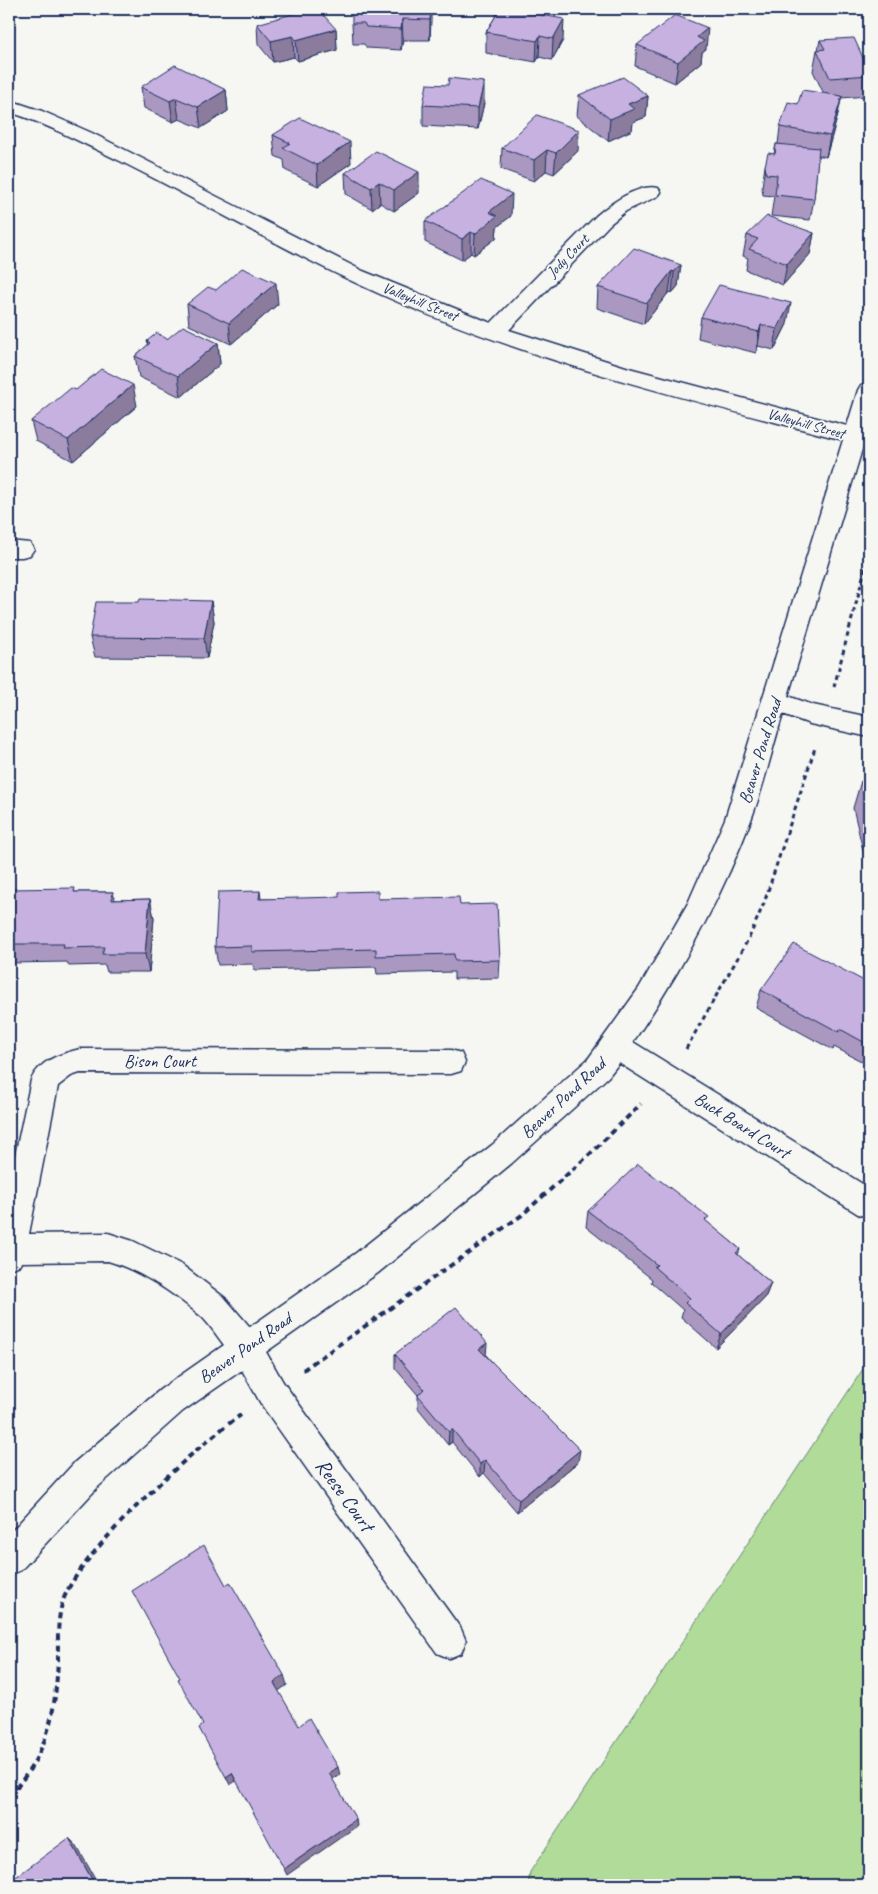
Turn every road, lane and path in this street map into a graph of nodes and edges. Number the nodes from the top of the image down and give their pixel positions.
1 (9, 106) edge
2 (651, 192) dead end
3 (495, 332) junction
4 (869, 390) edge
5 (855, 436) junction
6 (869, 554) edge
7 (833, 691) dead end
8 (775, 701) junction
9 (869, 727) edge
10 (815, 747) dead end
11 (615, 1046) junction
12 (685, 1050) dead end
13 (451, 1062) dead end
14 (643, 1102) dead end
15 (869, 1204) edge
16 (10, 1251) edge
17 (246, 1347) junction
18 (304, 1370) dead end
19 (224, 1426) dead end
20 (9, 1558) edge
21 (449, 1640) dead end
22 (9, 1796) edge

1 - 3 street, Valleyhill Street
2 - 3 street, Jody Court
3 - 5 street, Valleyhill Street
4 - 5 street, Beaver Pond Road
5 - 8 street, Beaver Pond Road
6 - 7 path
8 - 9 street
8 - 11 street, Beaver Pond Road
10 - 12 path
11 - 15 street, Buck Board Court
11 - 17 street, Beaver Pond Road
13 - 16 street, Bison Court
14 - 18 path
16 - 17 street, Bison Court
17 - 20 street, Beaver Pond Road
17 - 21 street, Reese Court
19 - 22 path

